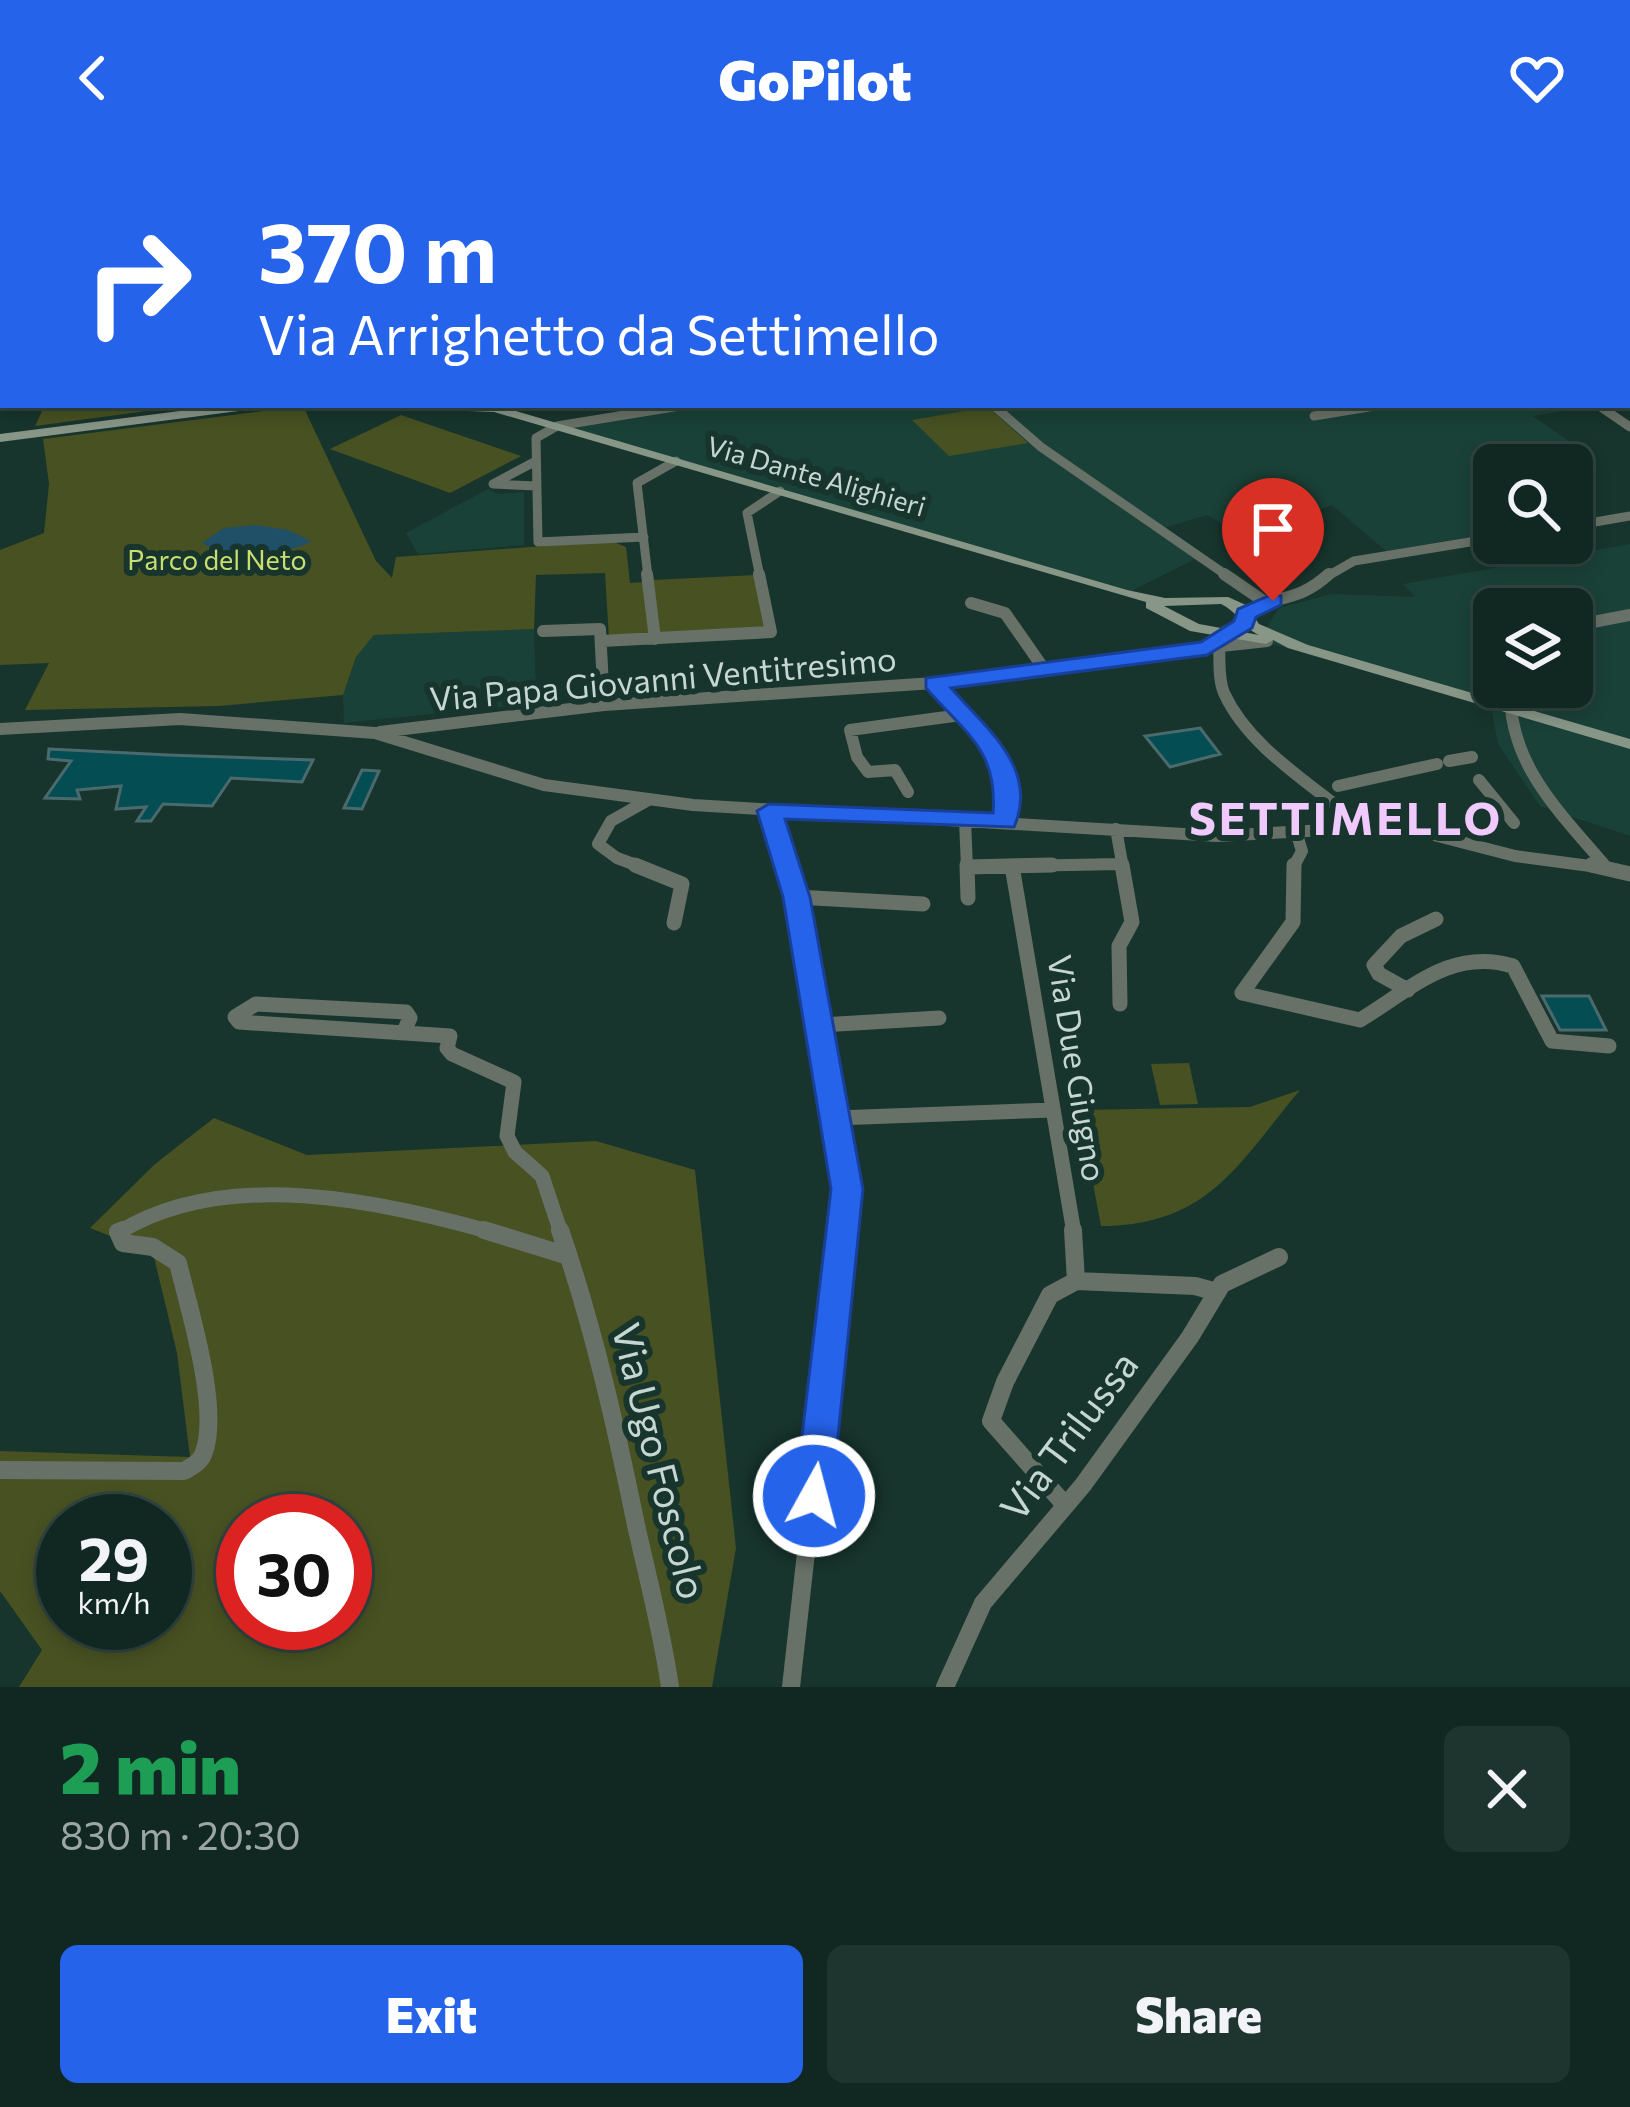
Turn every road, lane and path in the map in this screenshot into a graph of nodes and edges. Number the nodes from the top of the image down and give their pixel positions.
1 (203, 408) edge
2 (226, 408) edge
3 (491, 408) edge
4 (668, 408) edge
5 (997, 408) edge
6 (1363, 408) edge
7 (1602, 408) edge
8 (178, 413) junction
9 (1315, 416) dead end
10 (557, 426) junction
11 (1630, 427) edge
12 (0, 439) edge
13 (536, 461) junction
14 (676, 461) junction
15 (536, 486) junction
16 (780, 491) junction
17 (1630, 517) edge
18 (1593, 523) edge
19 (644, 537) junction
20 (1473, 542) edge
21 (1125, 594) junction
22 (1191, 600) junction
23 (1265, 602) junction
24 (971, 603) dead end
25 (1630, 615) edge
26 (1246, 616) junction
27 (1593, 622) edge
28 (1188, 623) junction
29 (542, 632) dead end
30 (655, 639) junction
31 (602, 641) junction
32 (1217, 642) junction
33 (1302, 647) junction
34 (1170, 653) junction
35 (1044, 669) junction
36 (934, 683) junction
37 (1473, 698) edge
38 (604, 705) junction
39 (1508, 708) joint
40 (961, 715) junction
41 (0, 729) edge
42 (375, 733) junction
43 (1630, 744) edge
44 (1472, 757) dead end
45 (1480, 777) dead end
46 (1329, 788) junction
47 (908, 793) dead end
48 (650, 799) junction
49 (769, 811) junction
50 (965, 820) junction
51 (1005, 821) junction
52 (1514, 824) dead end
53 (1361, 826) junction
54 (1116, 829) junction
55 (1297, 835) junction
56 (1121, 864) junction
57 (1012, 866) junction
58 (968, 867) junction
59 (1607, 868) junction
60 (1630, 874) edge
61 (796, 897) junction
62 (968, 898) dead end
63 (923, 904) dead end
64 (1436, 919) dead end
65 (674, 923) dead end
66 (1408, 990) junction
67 (1120, 1004) dead end
68 (940, 1018) dead end
69 (821, 1024) junction
70 (405, 1030) junction
71 (1609, 1046) dead end
72 (1053, 1110) junction
73 (836, 1118) junction
74 (565, 1255) junction
75 (1279, 1257) dead end
76 (1076, 1281) junction
77 (1216, 1292) junction
78 (0, 1470) edge
79 (1065, 1505) junction
80 (670, 1687) edge
81 (791, 1687) edge
82 (945, 1687) edge

1 - 8 main road
2 - 8 main road
3 - 10 main road, Via Dante Alighieri
4 - 10 street
5 - 23 street
6 - 9 street
7 - 11 street
8 - 12 main road
10 - 13 street
10 - 14 main road, Via Dante Alighieri
13 - 15 street
13 - 15 street
14 - 16 main road, Via Dante Alighieri
14 - 19 street
15 - 19 street
16 - 21 main road, Via Dante Alighieri
16 - 30 street
17 - 18 street
19 - 30 street
20 - 23 street
21 - 22 main road, Via Dante Alighieri
21 - 28 main road, Via Dante Alighieri
22 - 26 main road, Via Dante Alighieri
22 - 28 main road
23 - 26 street
24 - 35 street
25 - 27 street
26 - 32 main road
26 - 33 main road, Via Dante Alighieri
28 - 32 main road, Via Dante Alighieri
28 - 34 street
29 - 31 street
30 - 31 street
31 - 38 street
32 - 33 main road, Via Dante Alighieri
32 - 34 street, Via Papa Giovanni Ventitresimo
32 - 46 street
33 - 37 main road, Via Dante Alighieri
34 - 35 street, Via Papa Giovanni Ventitresimo
35 - 36 street, Via Papa Giovanni Ventitresimo
36 - 38 street, Via Papa Giovanni Ventitresimo
36 - 40 street
38 - 42 street, Via Papa Giovanni Ventitresimo
39 - 43 main road, Via Dante Alighieri
39 - 59 street
40 - 47 street
40 - 51 street
41 - 42 street
42 - 48 street
44 - 46 street
45 - 52 street
46 - 53 street
48 - 49 street
48 - 65 street
49 - 50 street
49 - 61 street
50 - 51 street
50 - 58 street
51 - 54 street
53 - 55 street
53 - 59 street
54 - 55 street
54 - 56 street
55 - 66 street
56 - 57 street
56 - 67 street
57 - 58 street
57 - 72 street, Via Due Giugno
58 - 62 street
59 - 60 street
61 - 63 street
61 - 69 street
64 - 66 street
66 - 71 street
68 - 69 street
69 - 73 street
70 - 70 street
70 - 74 street, Via Ugo Foscolo
72 - 73 street
72 - 76 street, Via Due Giugno
73 - 81 street
74 - 78 street
74 - 80 street, Via Ugo Foscolo
75 - 77 street, Via Trilussa
76 - 77 street
76 - 79 street
77 - 79 street, Via Trilussa
79 - 82 street, Via Trilussa

